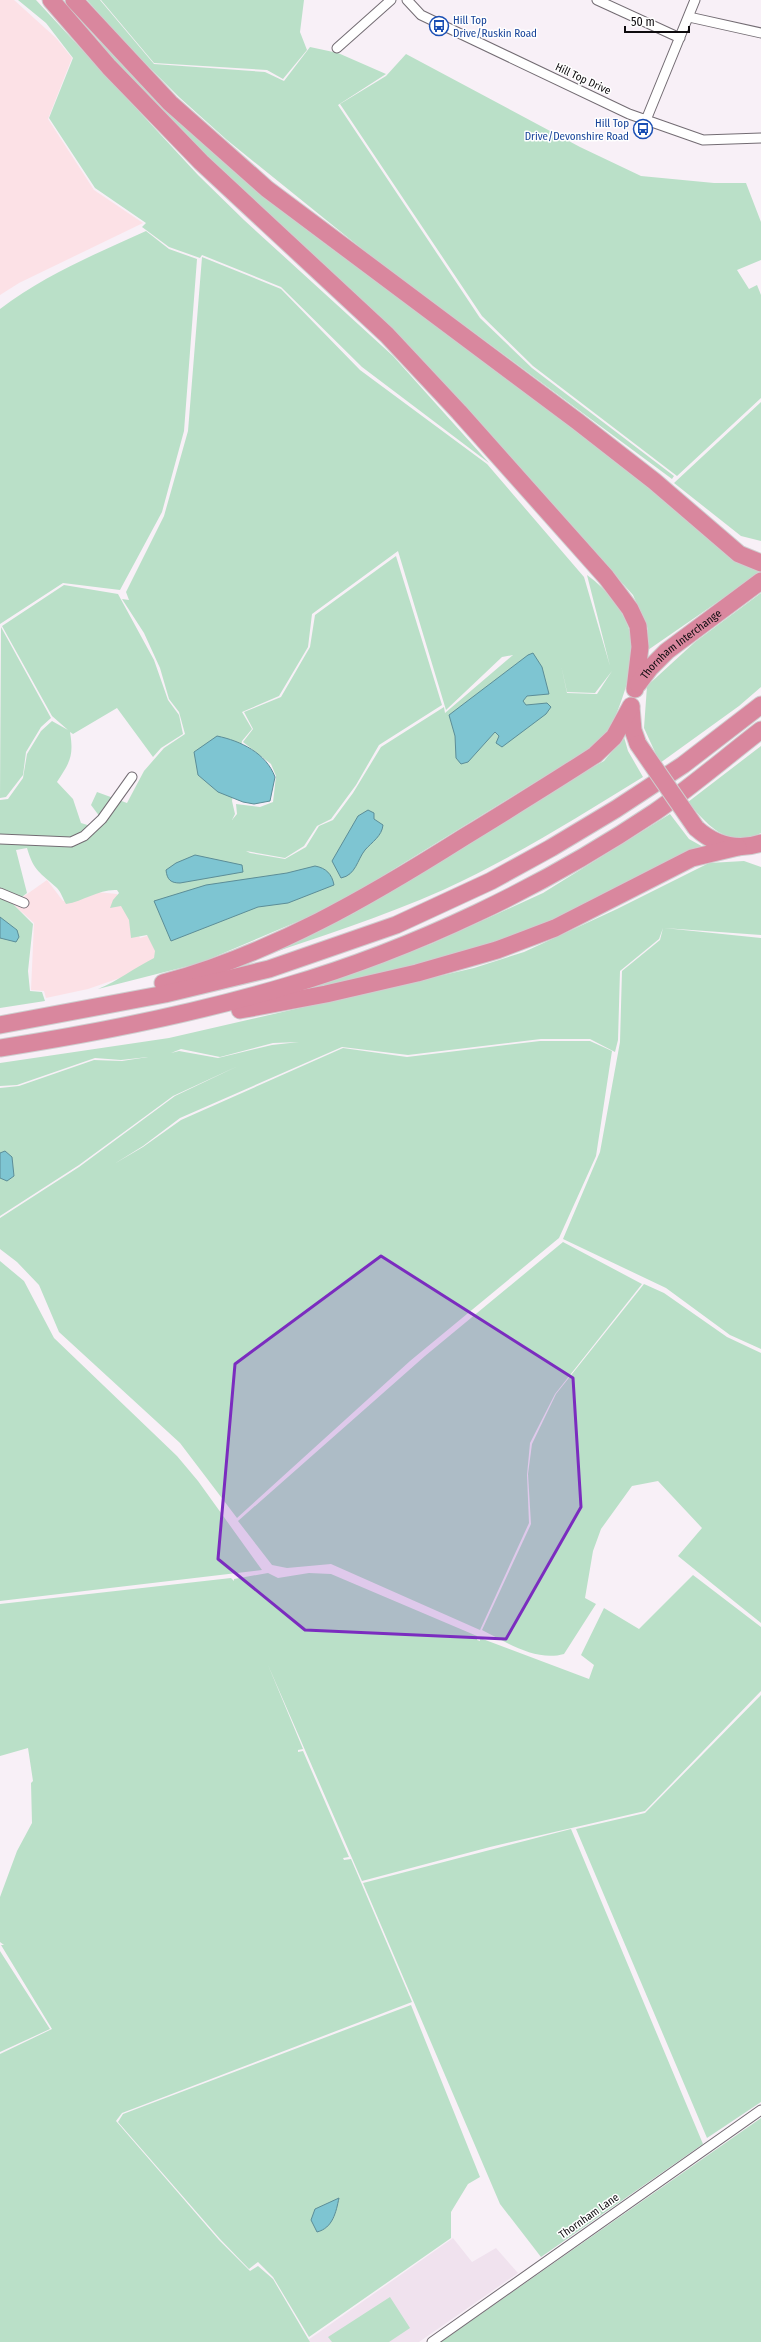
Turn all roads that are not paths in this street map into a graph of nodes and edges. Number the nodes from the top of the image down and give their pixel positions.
1 (51, 0) edge
2 (74, 0) edge
3 (391, 0) edge
4 (407, 0) edge
5 (599, 0) edge
6 (695, 0) edge
7 (689, 16) junction
8 (761, 33) edge
9 (680, 38) junction
10 (337, 48) dead end
11 (646, 120) junction
12 (761, 138) edge
13 (761, 563) edge
14 (761, 581) edge
15 (635, 689) junction
16 (761, 705) edge
17 (631, 706) junction
18 (761, 730) edge
19 (132, 777) dead end
20 (0, 839) edge
21 (761, 843) edge
22 (740, 847) junction
23 (761, 853) edge
24 (0, 893) edge
25 (24, 904) dead end
26 (0, 1024) edge
27 (69, 1037) junction
28 (0, 1048) edge
29 (761, 2110) edge
30 (432, 2342) edge

1 - 15 highway
2 - 13 highway
3 - 10 street
4 - 11 street, Hill Top Drive
5 - 9 street
6 - 7 street
7 - 8 street
7 - 9 street
9 - 11 street
11 - 12 street, Hill Top Drive
14 - 15 highway, Thornham Interchange
15 - 17 highway, Thornham Interchange
16 - 26 highway
17 - 22 highway, Thornham Interchange, bridge
17 - 26 highway
18 - 27 highway
19 - 20 street
21 - 22 highway, Thornham Interchange
22 - 23 highway
22 - 27 highway
24 - 25 street
27 - 28 highway
29 - 30 street, Thornham Lane

